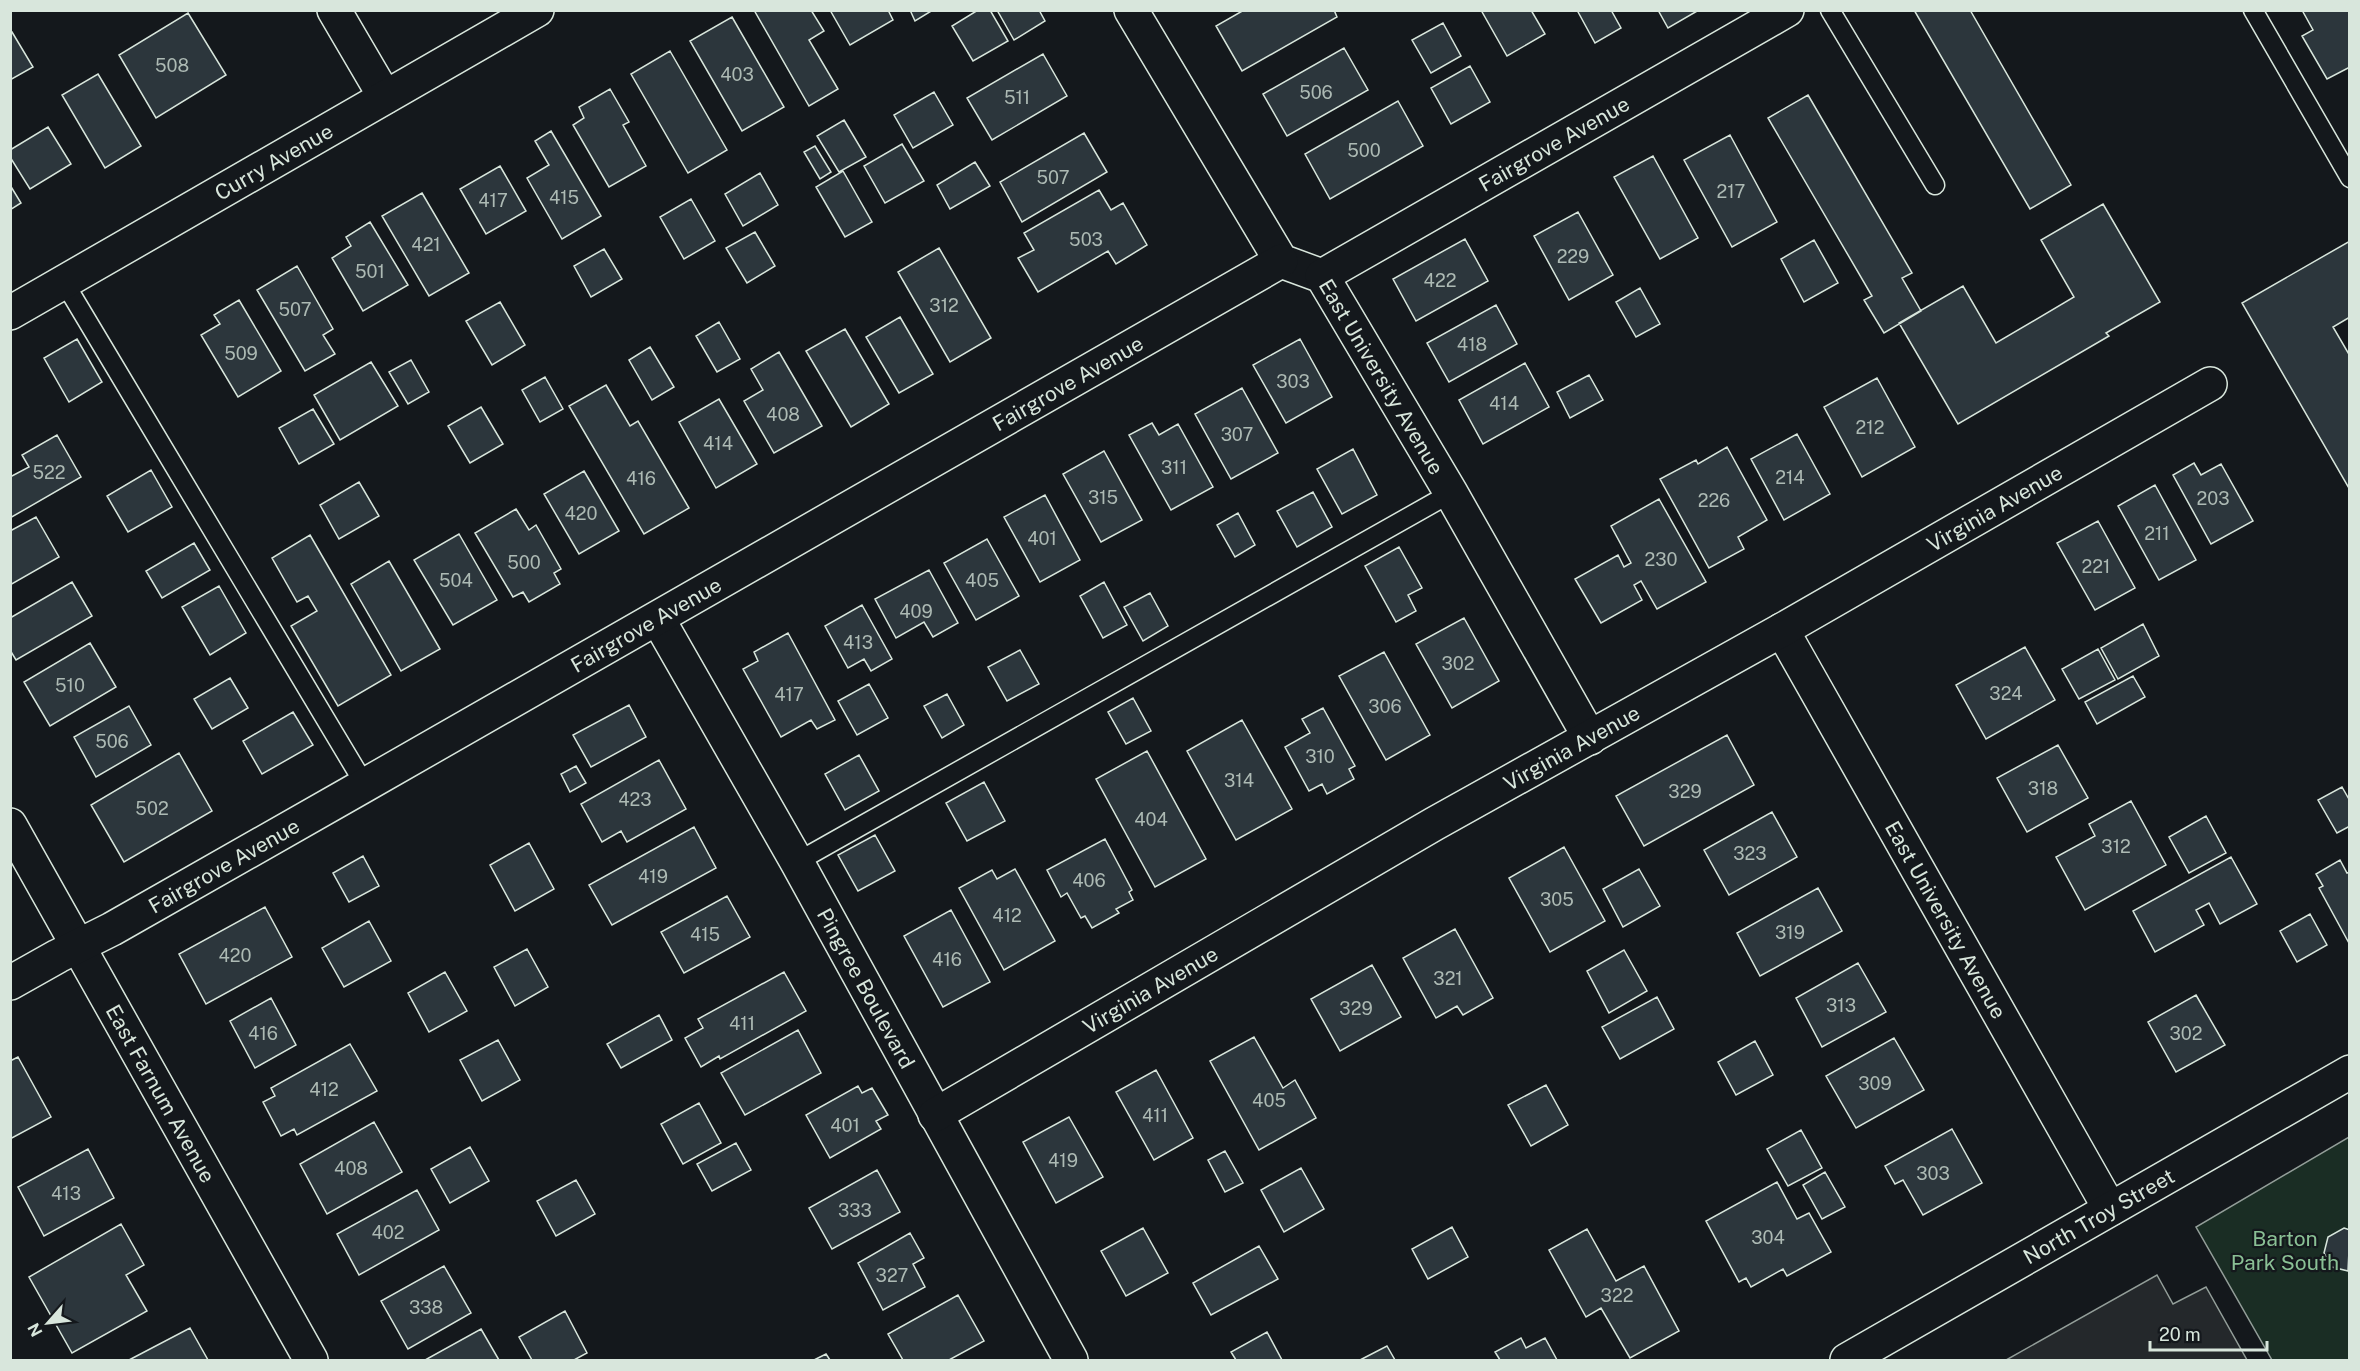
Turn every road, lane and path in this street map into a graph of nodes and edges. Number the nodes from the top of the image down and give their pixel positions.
1 (334, 10) edge
2 (537, 10) edge
3 (1131, 10) edge
4 (1786, 10) edge
5 (1830, 10) edge
6 (2253, 10) edge
7 (385, 97) junction
8 (2349, 178) edge
9 (1935, 185) dead end
10 (1281, 261) junction
11 (1322, 276) junction
12 (64, 282) junction
13 (10, 314) edge
14 (2210, 384) dead end
15 (1451, 493) junction
16 (658, 619) junction
17 (1782, 630) junction
18 (1590, 738) junction
19 (366, 785) junction
20 (10, 825) edge
21 (797, 862) junction
22 (79, 945) junction
23 (10, 984) edge
24 (2349, 1072) edge
25 (935, 1115) junction
26 (2110, 1209) junction
27 (311, 1360) edge
28 (1071, 1360) edge
29 (1846, 1360) edge

1 - 7 street
2 - 7 street, Curry Avenue
3 - 10 street
4 - 11 street, Fairgrove Avenue
5 - 9 lane
6 - 8 lane
7 - 12 street, Curry Avenue
10 - 11 street, East University Avenue
10 - 16 street, Fairgrove Avenue
11 - 15 street, East University Avenue
12 - 13 street, Curry Avenue
12 - 19 lane
14 - 17 street, Virginia Avenue
15 - 18 street, East University Avenue
15 - 21 lane
16 - 19 street, Fairgrove Avenue
16 - 21 street, Pingree Boulevard
17 - 18 street, Virginia Avenue
17 - 26 street, East University Avenue
18 - 25 street, Virginia Avenue
19 - 22 street, Fairgrove Avenue
20 - 22 street, East Farnum Avenue
21 - 25 street, Pingree Boulevard
22 - 23 street, Fairgrove Avenue
22 - 27 street, East Farnum Avenue
24 - 26 street, North Troy Street
25 - 28 street, Pingree Boulevard
26 - 29 street, North Troy Street

